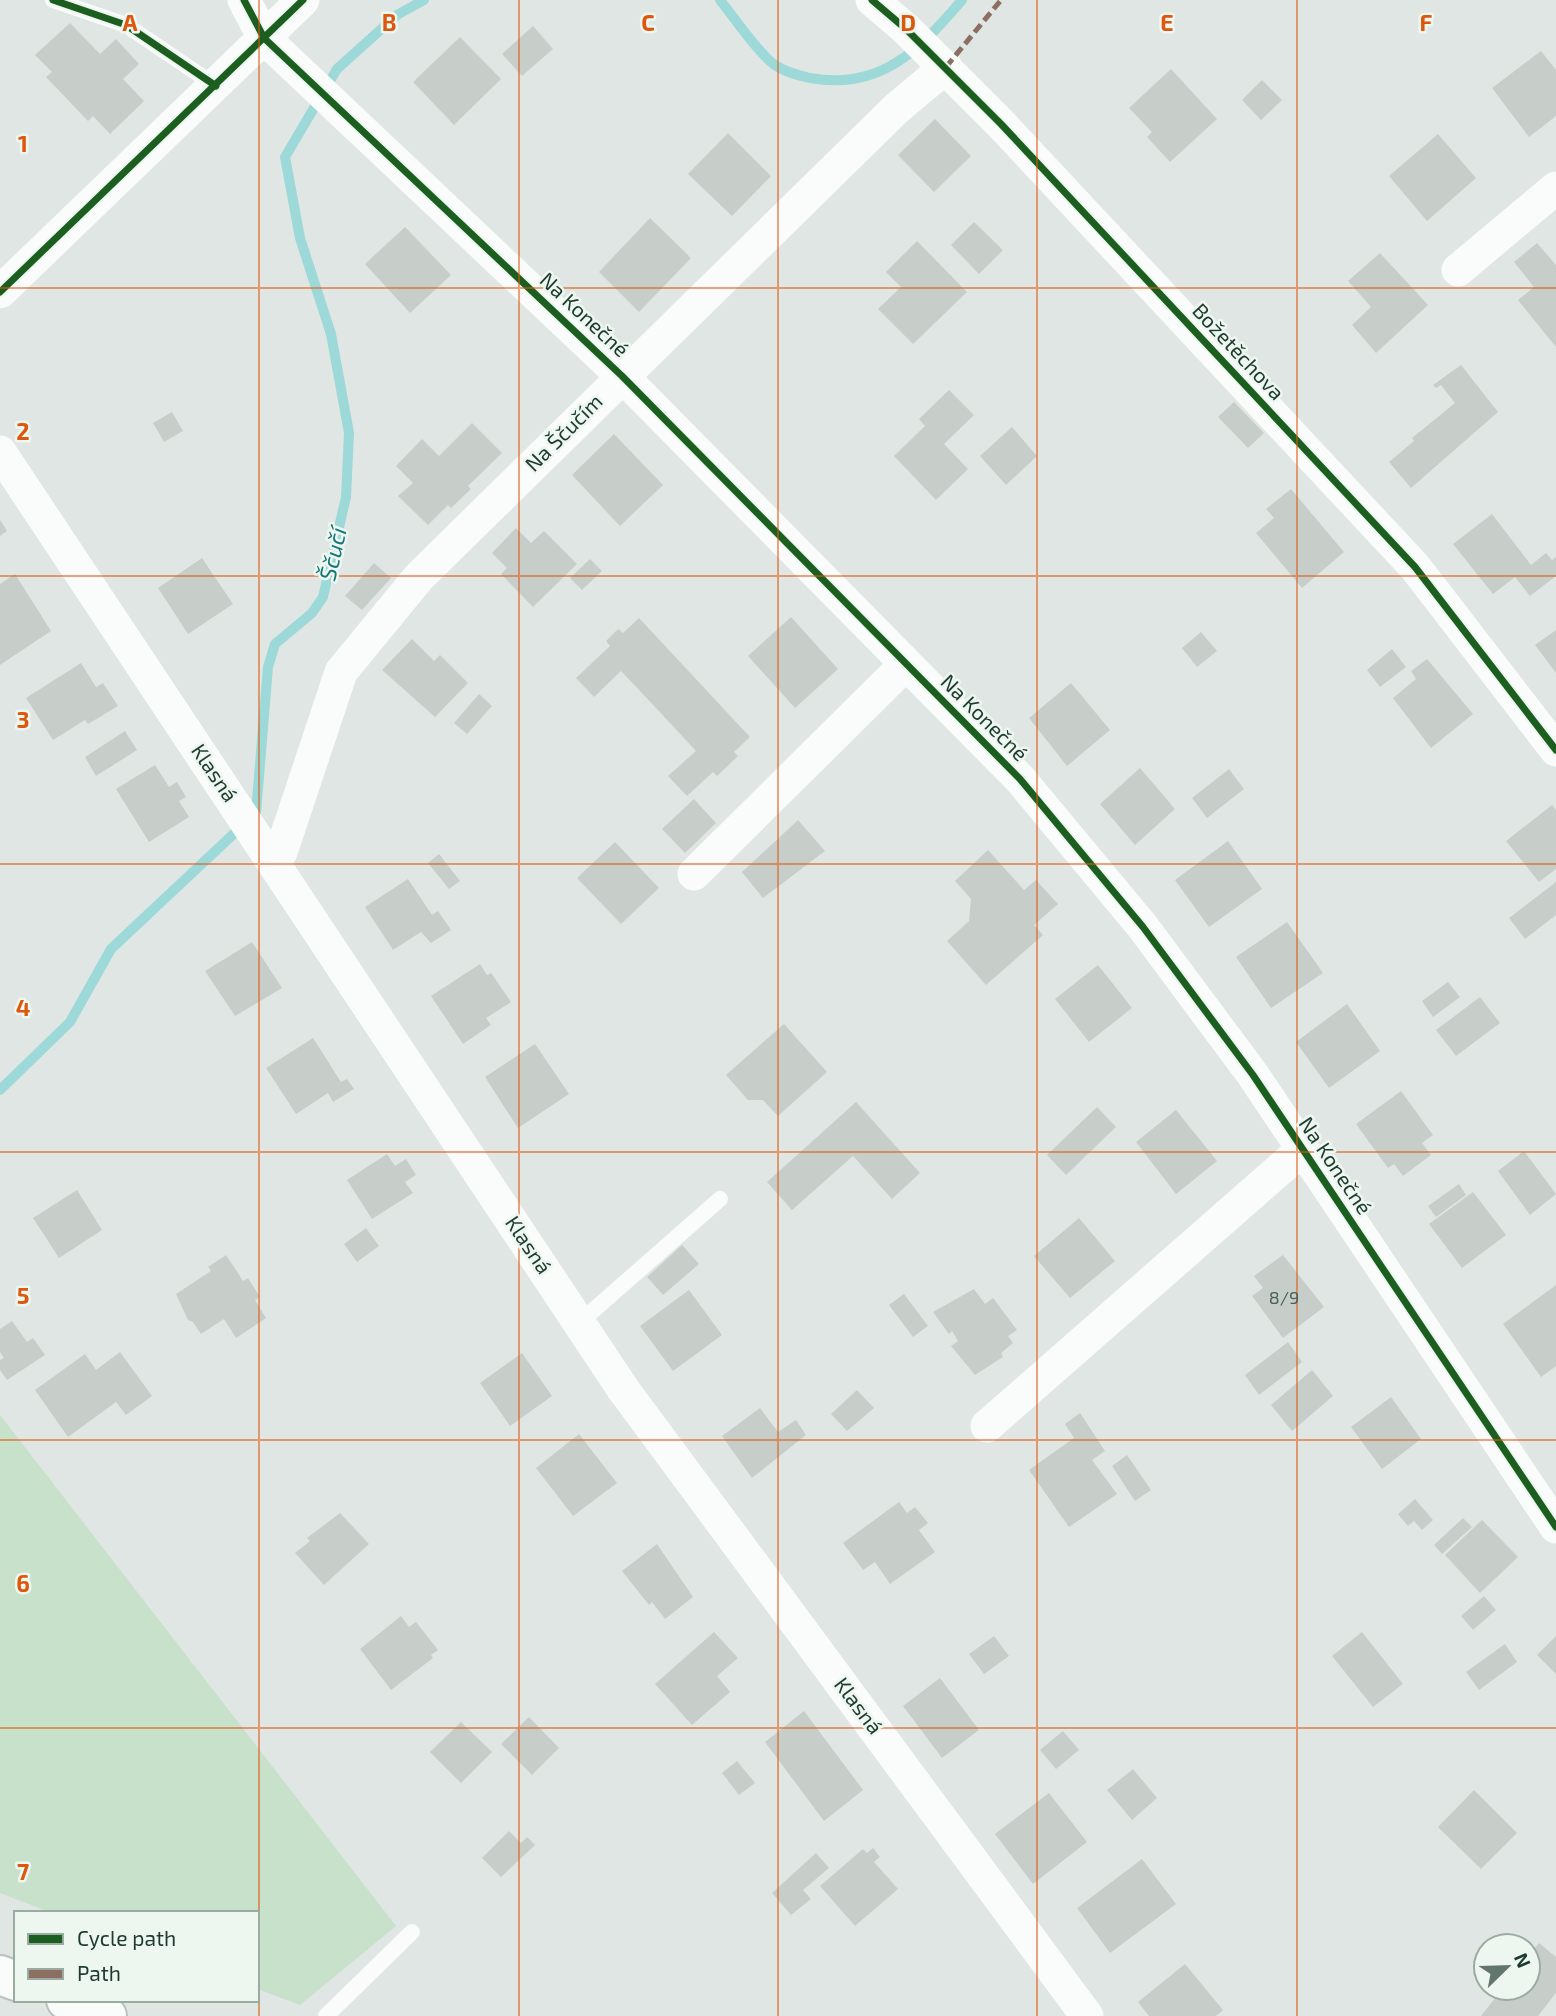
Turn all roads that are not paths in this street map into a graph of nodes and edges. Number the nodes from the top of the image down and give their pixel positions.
1 (53, 0) edge
2 (244, 0) edge
3 (303, 0) edge
4 (872, 0) edge
5 (264, 38) junction
6 (943, 64) junction
7 (216, 86) junction
8 (1556, 188) edge
9 (1458, 270) dead end
10 (0, 292) edge
11 (622, 376) junction
12 (0, 452) edge
13 (906, 664) junction
14 (1556, 750) edge
15 (273, 860) junction
16 (694, 874) dead end
17 (1303, 1149) junction
18 (720, 1199) dead end
19 (579, 1323) junction
20 (987, 1426) dead end
21 (1556, 1527) edge
22 (412, 1933) dead end
23 (71, 2002) edge
24 (107, 2016) edge
25 (326, 2016) edge
26 (1087, 2016) edge

1 - 7 lane
2 - 5 street, Na Konečné
3 - 5 street
4 - 6 street, Božetěchova
5 - 7 street
5 - 11 street, Na Konečné
6 - 11 street, Na Ščučím
6 - 14 street, Božetěchova
7 - 10 street
8 - 9 street
11 - 13 street, Na Konečné
11 - 15 street, Na Ščučím
12 - 15 street, Klasná
13 - 16 street
13 - 17 street, Na Konečné
15 - 19 street, Klasná
17 - 20 street
17 - 21 street, Na Konečné
18 - 19 lane
19 - 26 street, Klasná
22 - 25 lane
23 - 24 main road

